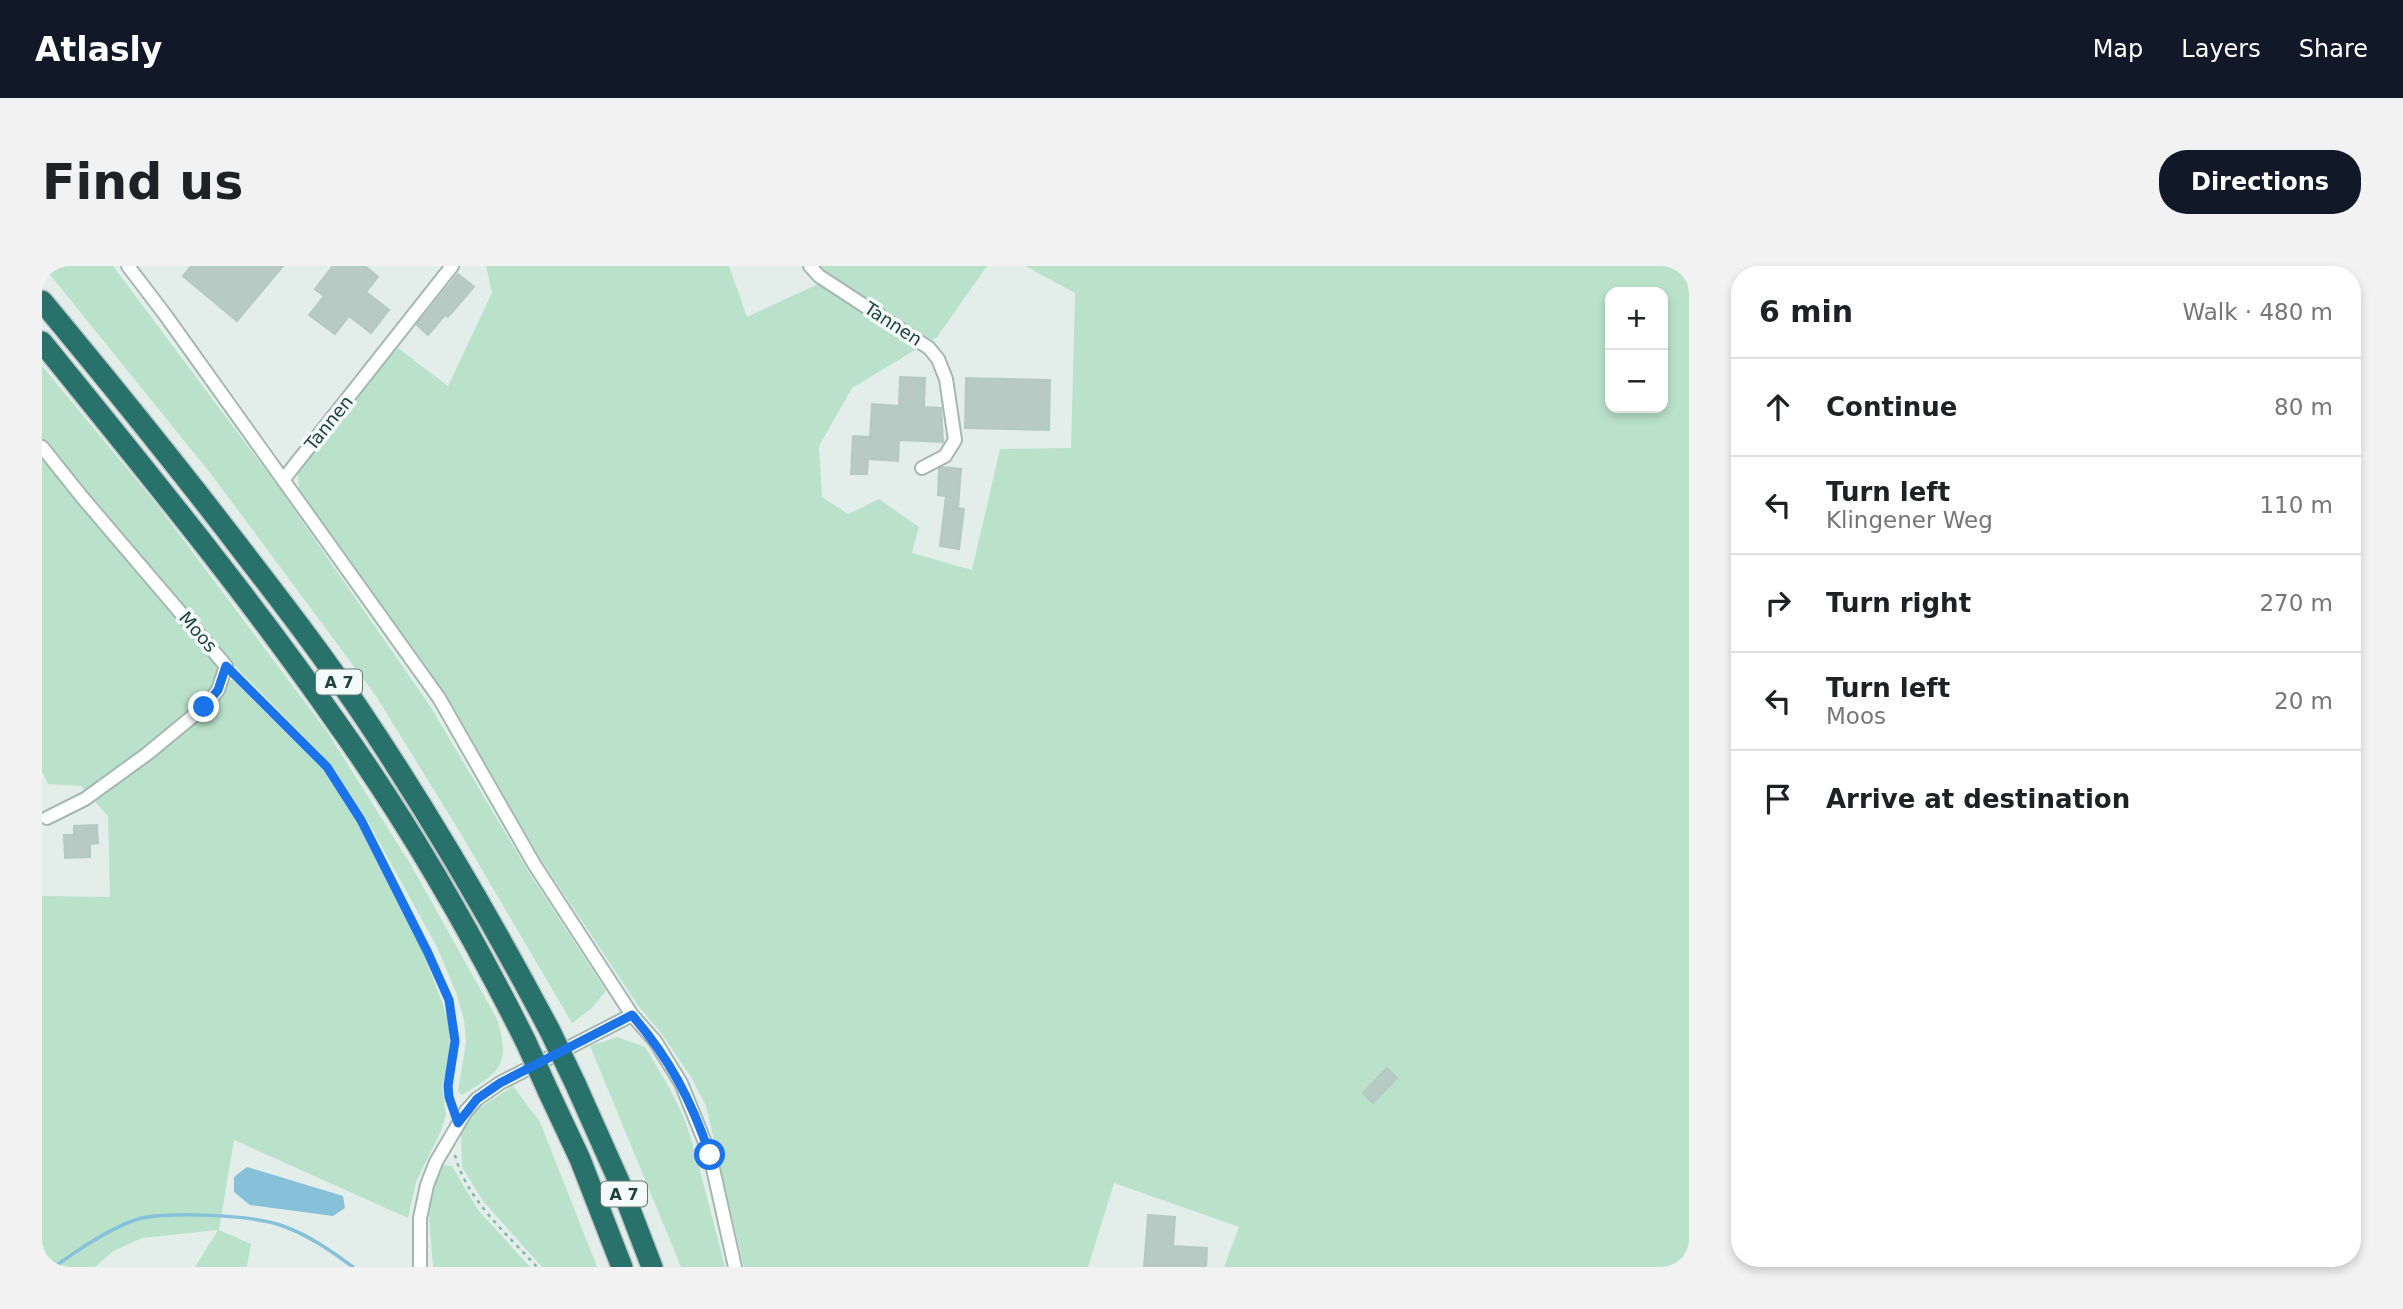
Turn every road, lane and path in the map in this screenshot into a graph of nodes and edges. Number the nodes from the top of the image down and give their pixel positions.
1 (128, 266) edge
2 (452, 266) edge
3 (810, 266) edge
4 (42, 301) edge
5 (42, 342) edge
6 (42, 447) edge
7 (922, 468) dead end
8 (283, 480) junction
9 (226, 666) junction
10 (47, 818) dead end
11 (632, 1015) junction
12 (458, 1123) junction
13 (450, 1138) junction
14 (420, 1267) edge
15 (537, 1267) edge
16 (622, 1267) edge
17 (652, 1267) edge
18 (735, 1267) edge

1 - 8 street
2 - 8 street, Tannen
3 - 7 street, Tannen
4 - 17 highway, A 7, bridge
5 - 16 highway, A 7, bridge
6 - 9 street, Moos
8 - 11 street
9 - 10 street, Moos
9 - 12 path
11 - 12 street
11 - 18 street
12 - 13 street
13 - 14 street
13 - 15 path

